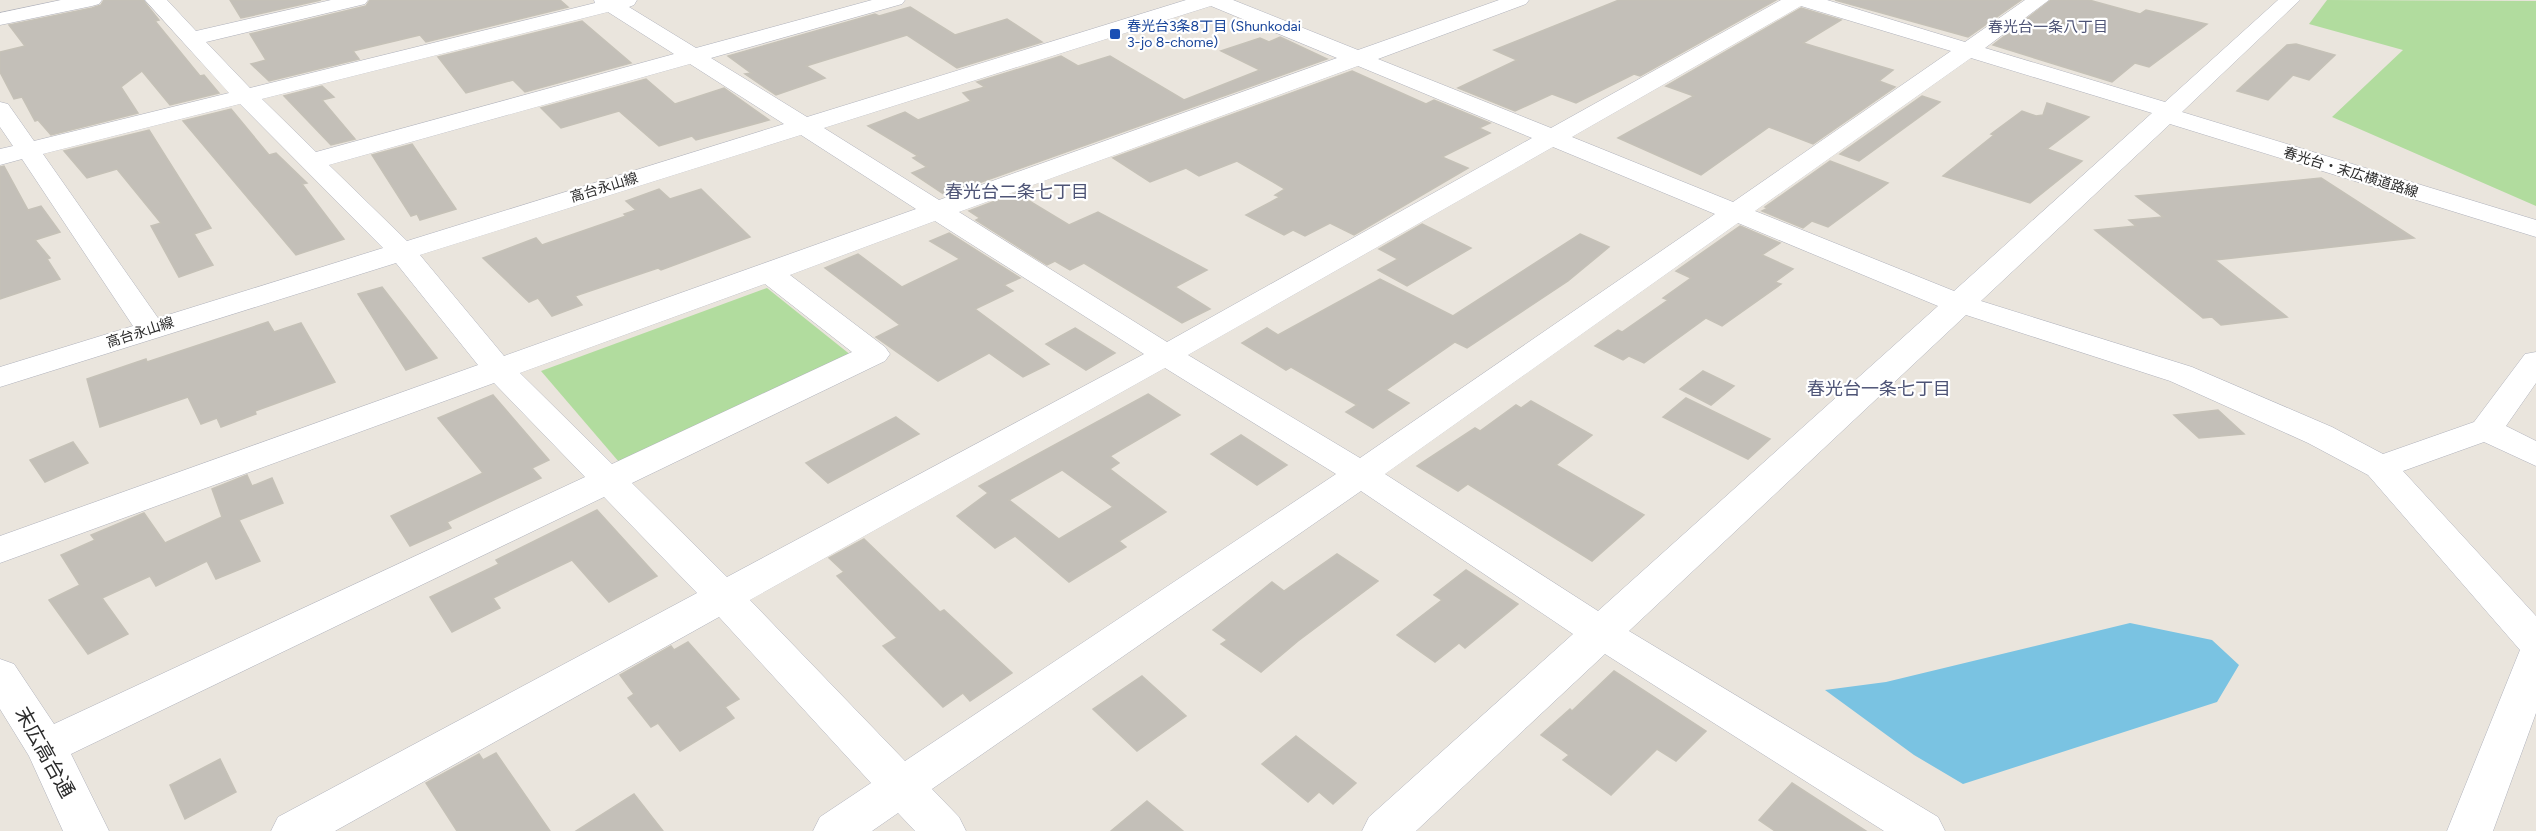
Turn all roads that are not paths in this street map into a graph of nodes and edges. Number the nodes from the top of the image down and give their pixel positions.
1 (92, 0) edge
2 (155, 0) edge
3 (358, 0) edge
4 (895, 0) edge
5 (1208, 0) edge
6 (1215, 0) edge
7 (1519, 0) edge
8 (1796, 0) edge
9 (1805, 0) edge
10 (2039, 0) edge
11 (2290, 0) edge
12 (615, 2) edge
13 (0, 19) edge
14 (193, 38) junction
15 (1968, 50) junction
16 (695, 55) junction
17 (1359, 59) junction
18 (244, 95) junction
19 (0, 110) edge
20 (2168, 113) junction
21 (802, 125) junction
22 (1551, 137) junction
23 (26, 151) junction
24 (0, 157) edge
25 (310, 162) junction
26 (939, 210) junction
27 (1732, 212) junction
28 (2536, 229) edge
29 (401, 250) junction
30 (768, 272) junction
31 (1960, 304) junction
32 (150, 329) junction
33 (1166, 355) junction
34 (2536, 361) edge
35 (500, 370) junction
36 (0, 377) edge
37 (2486, 430) junction
38 (2536, 455) edge
39 (2380, 467) junction
40 (1360, 474) junction
41 (609, 479) junction
42 (0, 550) edge
43 (724, 597) junction
44 (1602, 633) junction
45 (2536, 642) edge
46 (2536, 658) edge
47 (0, 675) edge
48 (46, 747) junction
49 (901, 786) junction
50 (86, 831) edge
51 (294, 831) edge
52 (836, 831) edge
53 (943, 831) edge
54 (1385, 831) edge
55 (1922, 831) edge
56 (2470, 831) edge

1 - 13 street
2 - 14 street
3 - 14 street
4 - 16 street
5 - 21 street, 高台永山線
6 - 17 street
7 - 17 street
8 - 22 street
9 - 15 street, 春光台・末広横道路線
10 - 15 street
11 - 20 street
12 - 16 street
12 - 18 street
14 - 18 street
15 - 20 street, 春光台・末広横道路線
15 - 27 street
16 - 21 street
16 - 25 street
17 - 22 street
17 - 26 street
18 - 23 street
18 - 25 street
19 - 23 street
20 - 28 street, 春光台・末広横道路線
20 - 31 street
21 - 26 street
21 - 29 street, 高台永山線
22 - 27 street
22 - 33 street
23 - 24 street
23 - 32 street
25 - 29 street
26 - 30 street
26 - 33 street
27 - 31 street
27 - 40 street
29 - 32 street, 高台永山線
29 - 35 street
30 - 35 street
30 - 41 street
31 - 39 street
31 - 44 street
32 - 36 street, 高台永山線
33 - 40 street
33 - 43 street
34 - 37 street
35 - 41 street
35 - 42 street
37 - 38 street
37 - 39 street
39 - 45 street
40 - 44 street
40 - 49 street
41 - 43 street
41 - 48 street
43 - 49 street
43 - 51 street
44 - 54 street
44 - 55 street
46 - 56 street
47 - 48 street, 末広高台通
48 - 50 street, 末広高台通
49 - 52 street
49 - 53 street

